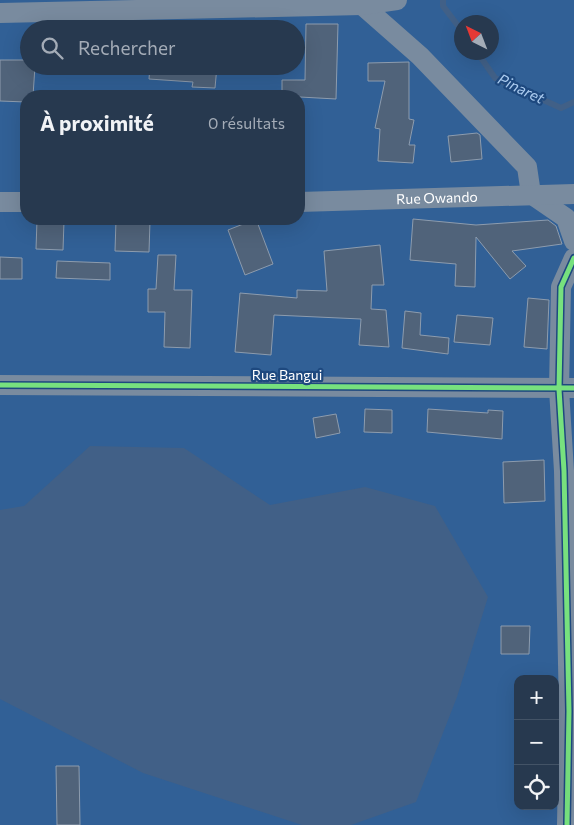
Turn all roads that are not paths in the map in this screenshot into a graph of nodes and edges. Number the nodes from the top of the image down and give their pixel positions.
1 (397, 0) edge
2 (360, 3) edge
3 (0, 13) edge
4 (531, 194) junction
5 (574, 194) edge
6 (0, 202) edge
7 (20, 202) edge
8 (305, 202) edge
9 (574, 241) edge
10 (574, 258) edge
11 (0, 385) edge
12 (566, 388) edge
13 (570, 577) edge
14 (572, 772) edge
15 (567, 825) edge

1 - 2 street
2 - 3 street
2 - 4 street
4 - 5 street, Rue Owando
4 - 8 street, Rue Owando
4 - 9 street
6 - 7 street
10 - 12 street
11 - 12 street, Rue Bangui
12 - 13 street
13 - 14 street
14 - 15 street

